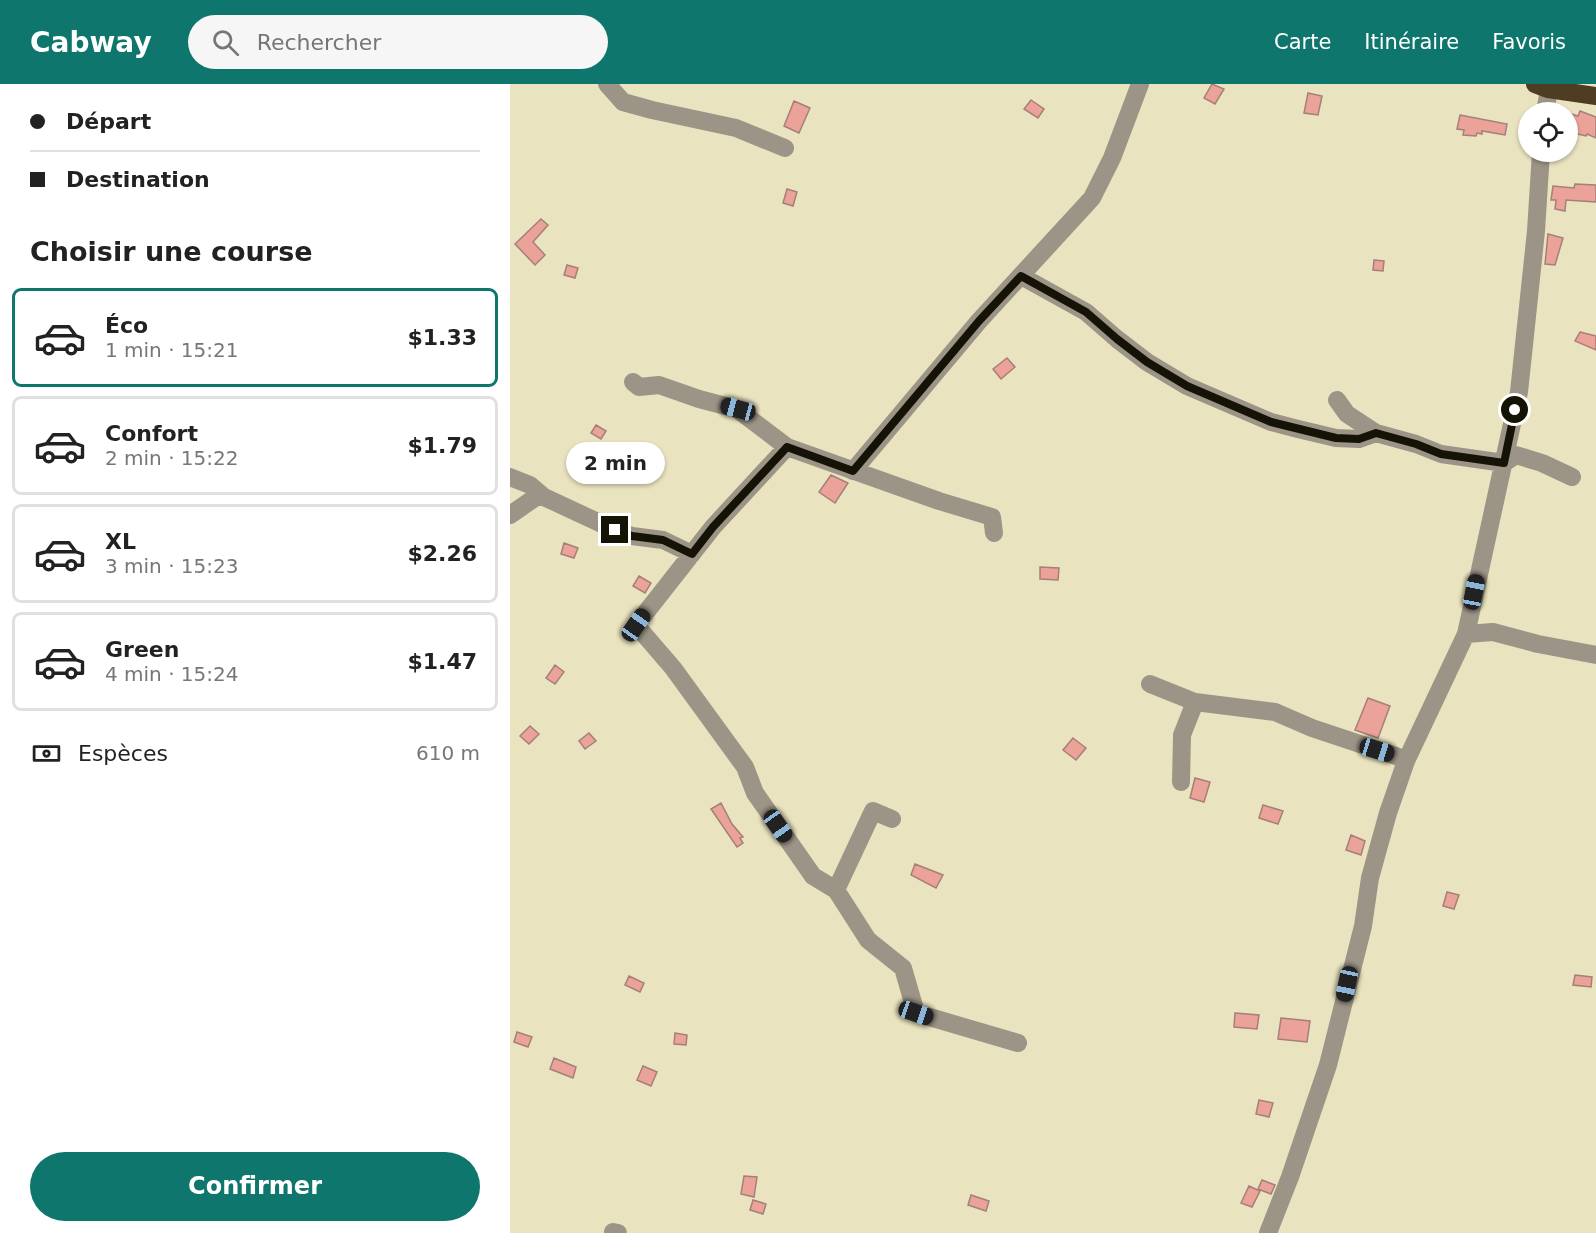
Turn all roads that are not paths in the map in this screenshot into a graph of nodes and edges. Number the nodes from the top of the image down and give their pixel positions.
1 (607, 84) edge
2 (1140, 84) edge
3 (1544, 86) edge
4 (1596, 96) edge
5 (1545, 102) edge
6 (785, 148) dead end
7 (1540, 162) edge
8 (1021, 276) junction
9 (633, 382) dead end
10 (1337, 400) dead end
11 (1376, 433) junction
12 (787, 447) junction
13 (1504, 463) junction
14 (853, 471) junction
15 (510, 477) edge
16 (1572, 477) dead end
17 (544, 497) junction
18 (510, 515) edge
19 (994, 533) dead end
20 (692, 554) junction
21 (1466, 634) junction
22 (1596, 655) edge
23 (1150, 684) dead end
24 (1195, 702) junction
25 (1406, 761) junction
26 (1181, 782) dead end
27 (892, 819) dead end
28 (836, 890) junction
29 (1018, 1043) dead end
30 (1268, 1233) edge

1 - 6 street
2 - 8 street
3 - 4 highway
3 - 5 street
7 - 13 street
8 - 11 street
8 - 14 street
9 - 12 street
10 - 11 street
11 - 13 street
12 - 14 street
12 - 20 street
13 - 16 street
13 - 21 street
14 - 19 street
15 - 17 street
17 - 18 street
17 - 20 street
20 - 28 street
21 - 22 street
21 - 25 street
23 - 24 street
24 - 25 street
24 - 26 street
25 - 30 street
27 - 28 street
28 - 29 street

